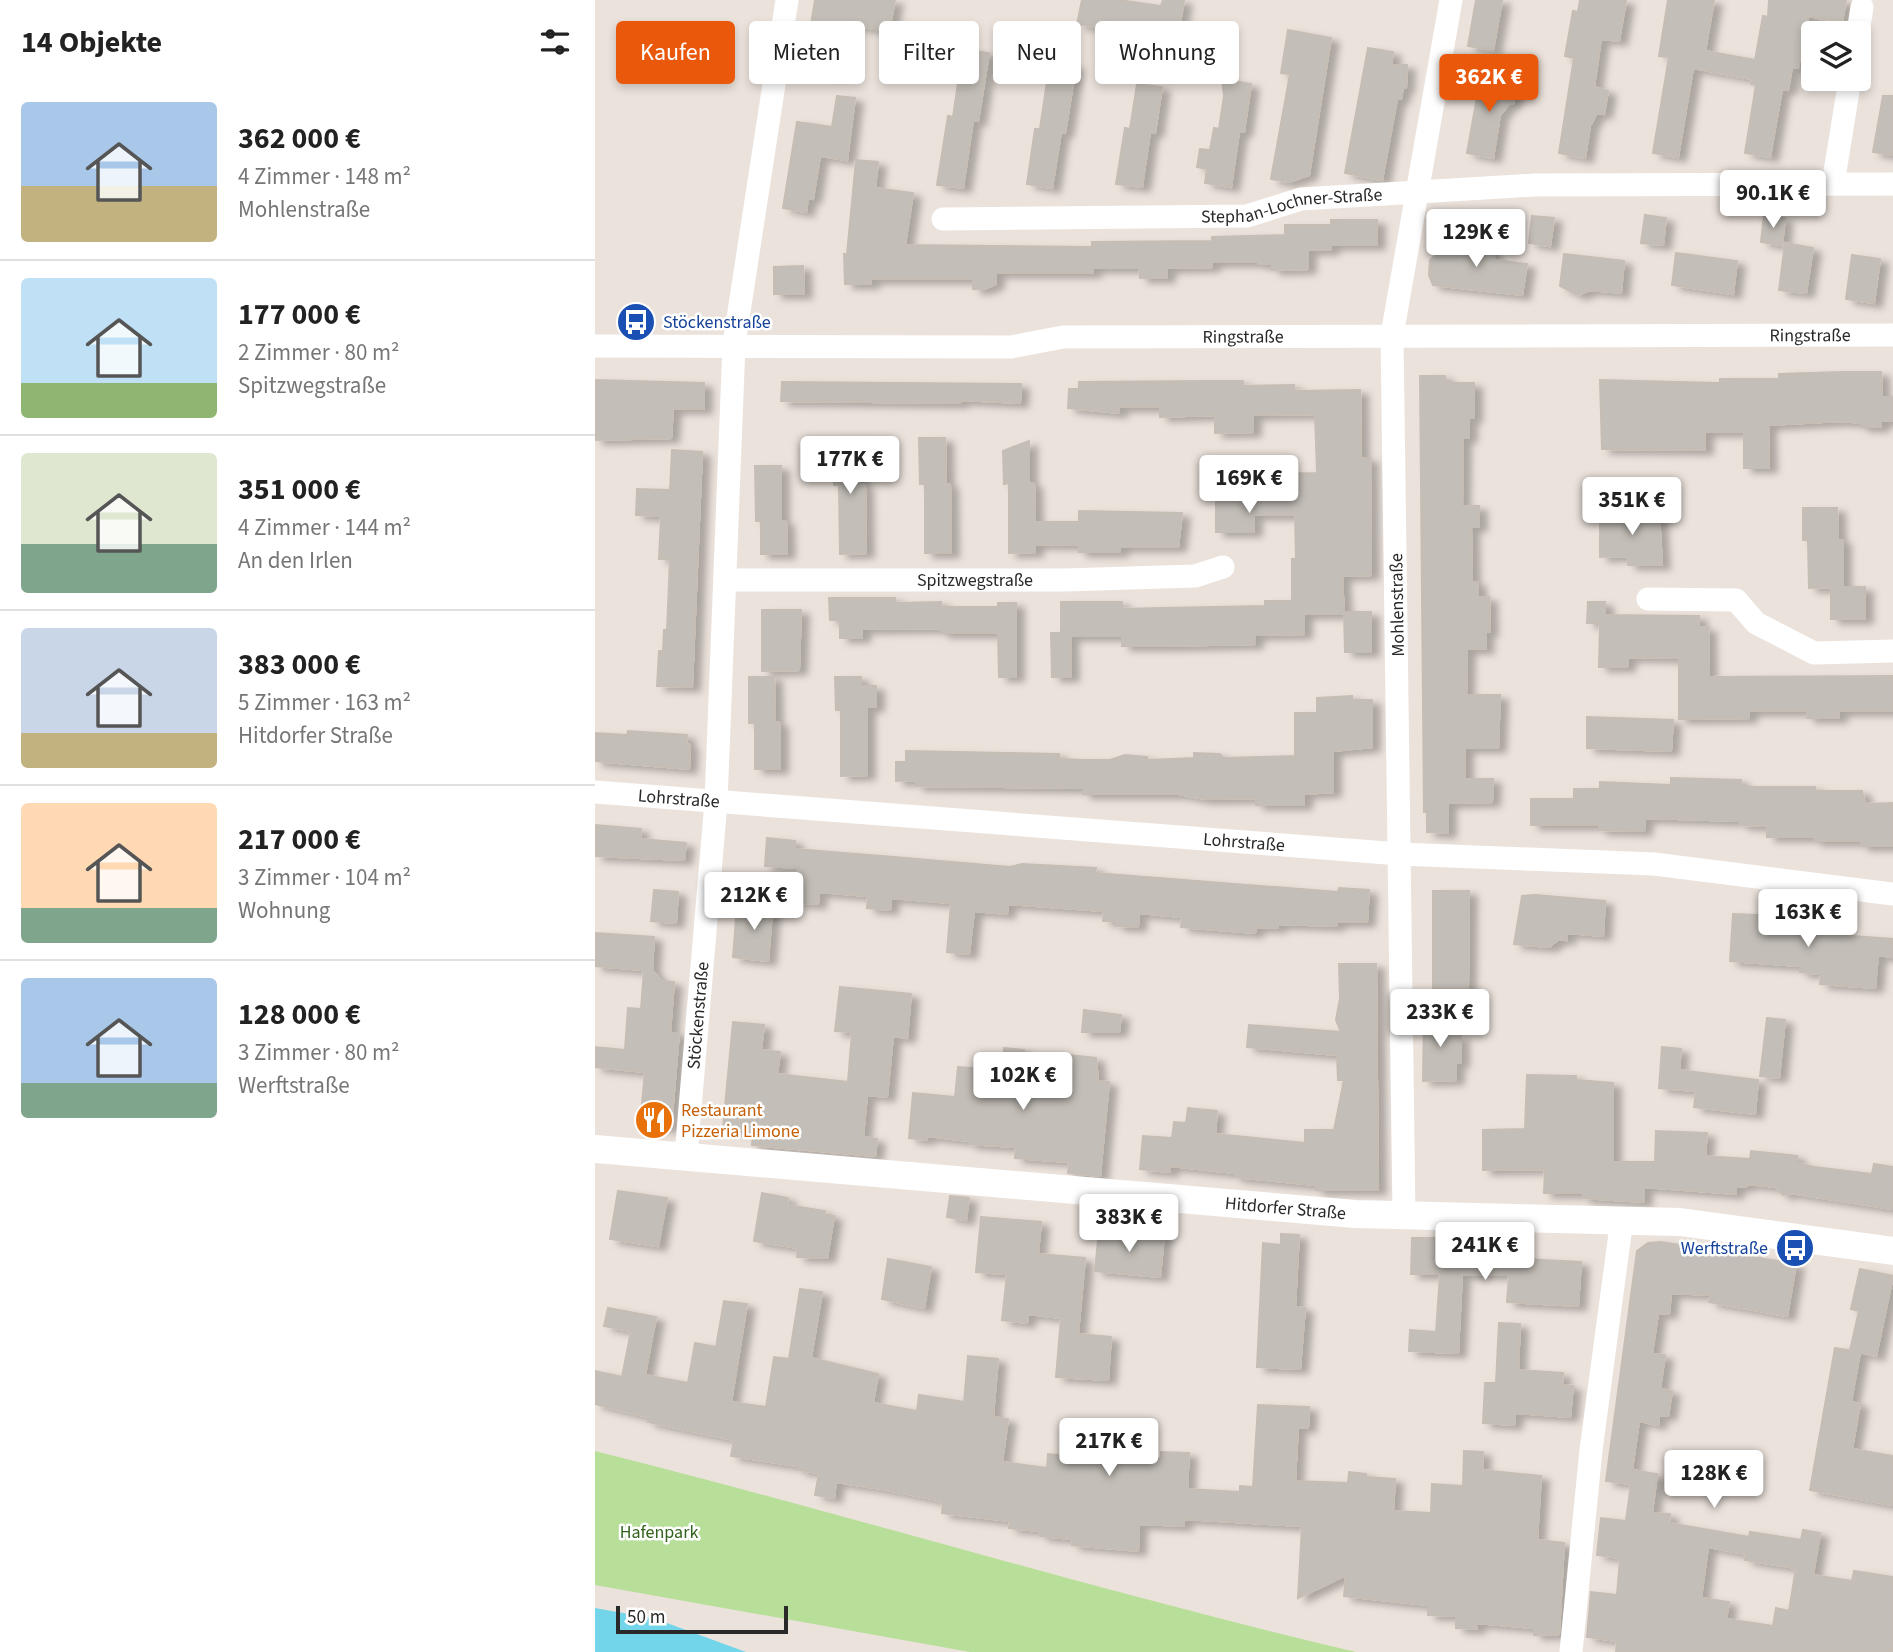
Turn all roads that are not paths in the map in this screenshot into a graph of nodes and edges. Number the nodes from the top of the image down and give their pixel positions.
1 (787, 0) edge
2 (1451, 0) edge
3 (1862, 7) dead end
4 (1860, 21) edge
5 (1848, 91) edge
6 (1833, 184) junction
7 (1893, 184) edge
8 (1419, 194) junction
9 (943, 219) dead end
10 (1392, 335) junction
11 (1893, 335) edge
12 (734, 344) junction
13 (595, 346) edge
14 (1223, 568) dead end
15 (727, 580) junction
16 (1648, 599) dead end
17 (1893, 651) edge
18 (595, 792) edge
19 (716, 802) junction
20 (1400, 854) junction
21 (1893, 894) edge
22 (595, 1149) edge
23 (686, 1155) junction
24 (1404, 1215) junction
25 (1622, 1219) junction
26 (1893, 1251) edge
27 (1571, 1652) edge

1 - 12 street, Stöckenstraße
2 - 8 street, Mohlenstraße
3 - 4 street
5 - 6 street
6 - 7 street, Stephan-Lochner-Straße
6 - 8 street, Stephan-Lochner-Straße
8 - 9 street, Stephan-Lochner-Straße
8 - 10 street, Mohlenstraße
10 - 11 street, Ringstraße
10 - 12 street, Ringstraße
10 - 20 street, Mohlenstraße
12 - 13 street, Ringstraße
12 - 15 street, Stöckenstraße
14 - 15 street, Spitzwegstraße
15 - 19 street, Stöckenstraße
16 - 17 street
18 - 19 street, Lohrstraße
19 - 20 street, Lohrstraße
19 - 23 street, Stöckenstraße
20 - 21 street, Lohrstraße
20 - 24 street, Mohlenstraße
22 - 23 street, Hitdorfer Straße
23 - 24 street, Hitdorfer Straße
24 - 25 street, Hitdorfer Straße
25 - 26 street, Hitdorfer Straße
25 - 27 street

